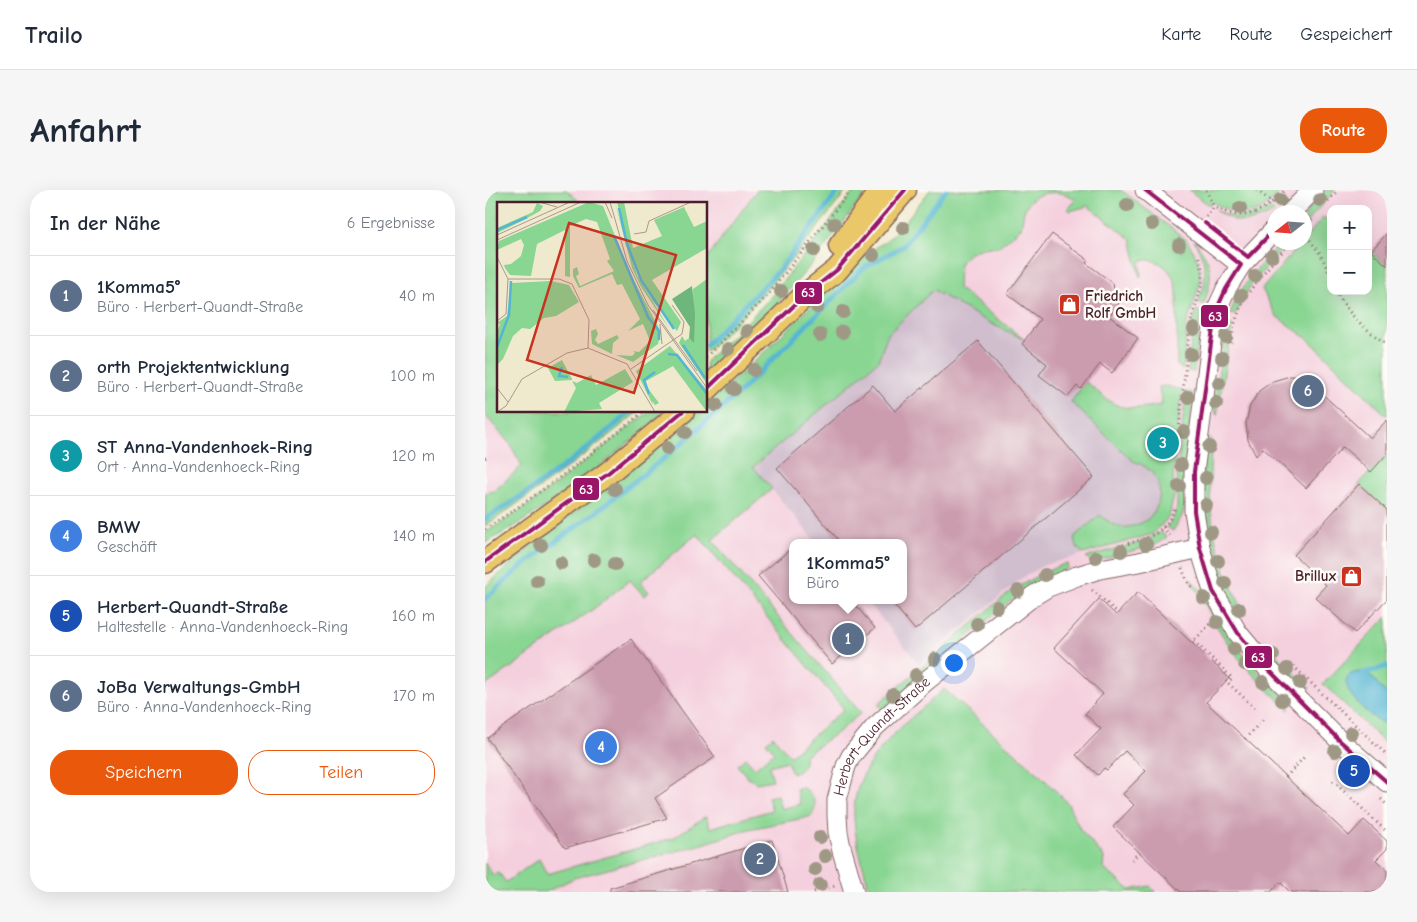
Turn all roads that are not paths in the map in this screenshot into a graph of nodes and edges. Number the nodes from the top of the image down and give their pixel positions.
1 (881, 190) edge
2 (905, 190) edge
3 (1145, 190) edge
4 (1161, 190) edge
5 (1313, 190) edge
6 (1291, 205) edge
7 (1199, 225) junction
8 (1267, 238) edge
9 (1244, 261) junction
10 (804, 296) junction
11 (707, 389) edge
12 (682, 412) edge
13 (1200, 548) junction
14 (485, 562) edge
15 (1387, 782) edge
16 (854, 892) edge

1 - 10 main road
2 - 10 main road
3 - 7 street
4 - 7 street
5 - 6 street
7 - 9 street
8 - 9 street
9 - 13 street
10 - 11 main road
12 - 14 main road
13 - 15 street
13 - 16 street, Herbert-Quandt-Straße

